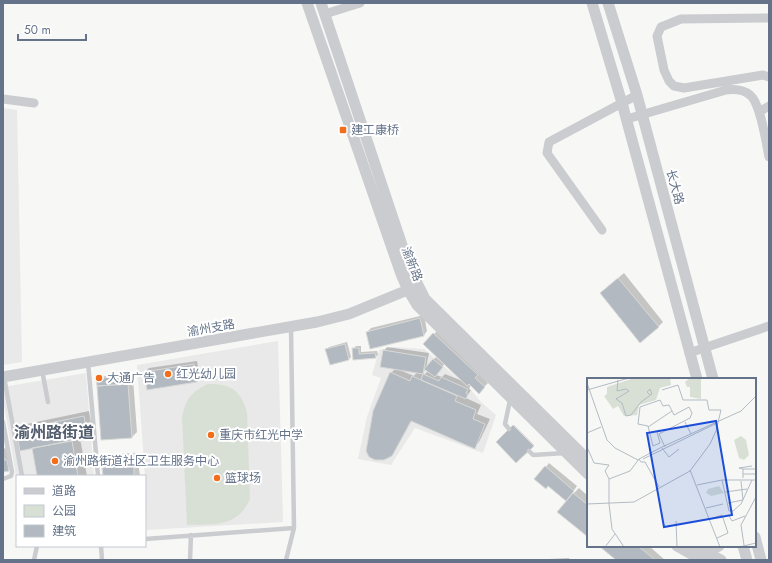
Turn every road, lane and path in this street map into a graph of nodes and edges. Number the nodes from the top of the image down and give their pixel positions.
1 (308, 3) edge
2 (321, 3) edge
3 (360, 3) edge
4 (592, 3) edge
5 (608, 3) edge
6 (324, 14) junction
7 (769, 18) edge
8 (769, 77) edge
9 (637, 95) junction
10 (3, 99) edge
11 (34, 103) dead end
12 (622, 103) junction
13 (769, 106) edge
14 (759, 112) junction
15 (643, 115) junction
16 (627, 119) junction
17 (769, 157) edge
18 (602, 230) dead end
19 (413, 288) junction
20 (769, 326) edge
21 (291, 327) junction
22 (704, 348) junction
23 (689, 353) junction
24 (88, 362) junction
25 (42, 370) junction
26 (4, 377) edge
27 (697, 378) edge
28 (713, 378) edge
29 (511, 398) junction
30 (48, 402) dead end
31 (3, 422) edge
32 (509, 428) dead end
33 (529, 451) dead end
34 (566, 453) junction
35 (135, 455) dead end
36 (96, 458) junction
37 (587, 459) edge
38 (587, 473) edge
39 (22, 475) edge
40 (98, 475) edge
41 (3, 478) edge
42 (294, 528) junction
43 (190, 535) junction
44 (146, 539) edge
45 (756, 541) edge
46 (37, 547) edge
47 (102, 547) edge
48 (679, 547) edge
49 (697, 547) edge
50 (704, 547) edge
51 (716, 547) edge
52 (743, 547) edge
53 (34, 560) edge
54 (102, 560) edge
55 (190, 560) edge
56 (286, 560) edge
57 (702, 560) edge
58 (721, 560) edge
59 (747, 560) edge
60 (761, 560) edge

1 - 19 street, 渝新路
2 - 6 street, 渝新路
3 - 6 street
4 - 12 street
5 - 9 street, 长大路
6 - 19 street, 渝新路
7 - 8 street
9 - 12 street
9 - 15 street, 长大路
10 - 11 street
12 - 16 street
12 - 18 street
13 - 14 street
14 - 15 street
14 - 17 street
15 - 16 street
15 - 22 street, 长大路
16 - 23 street
19 - 21 street, 渝州支路
19 - 29 street, 渝新路
19 - 37 street, 渝新路
20 - 22 street
21 - 24 street, 渝州支路
21 - 42 lane
22 - 23 street
22 - 28 street, 长大路
23 - 27 street
24 - 25 street, 渝州支路
24 - 36 lane
25 - 26 street, 渝州支路
25 - 30 lane
26 - 39 lane
29 - 32 lane
29 - 34 street, 渝新路
31 - 41 lane
33 - 34 lane
34 - 38 street, 渝新路
35 - 36 lane
36 - 40 lane
42 - 43 lane
42 - 56 lane
43 - 44 lane
43 - 55 lane
45 - 60 street
46 - 53 lane
47 - 54 lane
48 - 57 street
49 - 58 street
50 - 51 street
52 - 59 street

